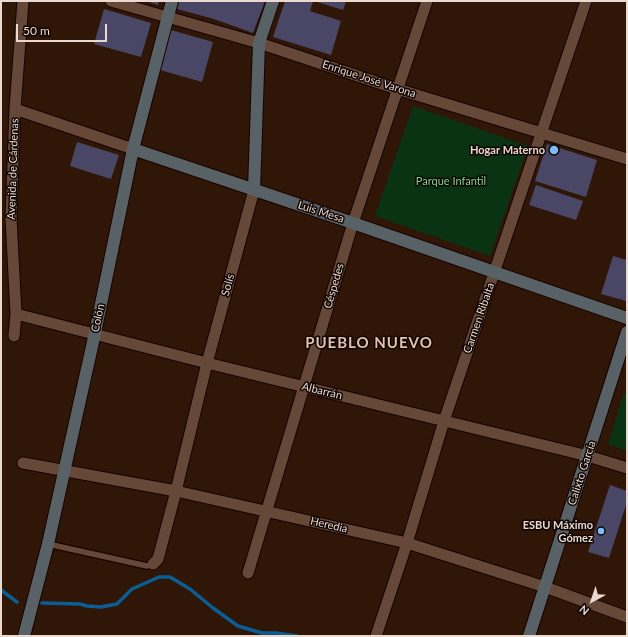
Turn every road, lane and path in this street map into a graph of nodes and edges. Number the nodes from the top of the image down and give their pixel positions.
1 (23, 1) edge
2 (111, 1) edge
3 (172, 1) edge
4 (273, 1) edge
5 (427, 1) edge
6 (586, 1) edge
7 (168, 17) junction
8 (259, 43) junction
9 (397, 89) junction
10 (15, 109) junction
11 (541, 132) junction
12 (133, 149) junction
13 (627, 160) edge
14 (254, 190) junction
15 (353, 223) junction
16 (494, 273) junction
17 (16, 314) junction
18 (627, 318) edge
19 (627, 332) edge
20 (95, 333) junction
21 (14, 336) dead end
22 (207, 362) junction
23 (305, 387) junction
24 (444, 422) junction
25 (588, 456) junction
26 (23, 463) dead end
27 (627, 468) edge
28 (64, 470) junction
29 (176, 491) junction
30 (267, 511) junction
31 (48, 544) junction
32 (407, 544) junction
33 (153, 564) joint
34 (248, 573) dead end
35 (545, 587) junction
36 (627, 617) edge
37 (24, 636) edge
38 (376, 636) edge
39 (529, 636) edge

1 - 10 street, Avenida de Cárdenas
2 - 7 street, Enrique José Varona
3 - 7 street, Colón
4 - 8 street, Solís
5 - 9 street, Céspedes
6 - 11 street, Carmen Ribalta
7 - 8 street, Enrique José Varona
7 - 12 street, Colón
8 - 9 street, Enrique José Varona
8 - 14 street, Solís
9 - 11 street, Enrique José Varona
9 - 15 street, Céspedes
10 - 12 street, Luis Mesa
10 - 17 street, Avenida de Cárdenas
11 - 13 street, Enrique José Varona
11 - 16 street, Carmen Ribalta
12 - 14 street, Luis Mesa
12 - 20 street, Colón
14 - 15 street, Luis Mesa
14 - 22 street, Solís
15 - 16 street, Luis Mesa
15 - 23 street, Céspedes
16 - 18 street, Luis Mesa
16 - 24 street, Carmen Ribalta
17 - 20 street, Albarrán
17 - 21 street, Avenida de Cárdenas
19 - 25 street, Calixto García
20 - 22 street, Albarrán
20 - 28 street, Colón
22 - 23 street, Albarrán
22 - 29 street, Solís
23 - 24 street, Albarrán
23 - 30 street, Céspedes
24 - 25 street, Albarrán
24 - 32 street, Carmen Ribalta
25 - 27 street, Albarrán
25 - 35 street, Calixto García
26 - 28 street, Heredia
28 - 29 street, Heredia
28 - 31 street, Colón
29 - 30 street, Heredia
29 - 33 street, Solís
30 - 32 street, Heredia
30 - 34 street, Céspedes
31 - 33 lane
31 - 37 street, Colón
32 - 35 street, Heredia
32 - 38 street, Carmen Ribalta
35 - 36 street, Heredia
35 - 39 street, Calixto García

